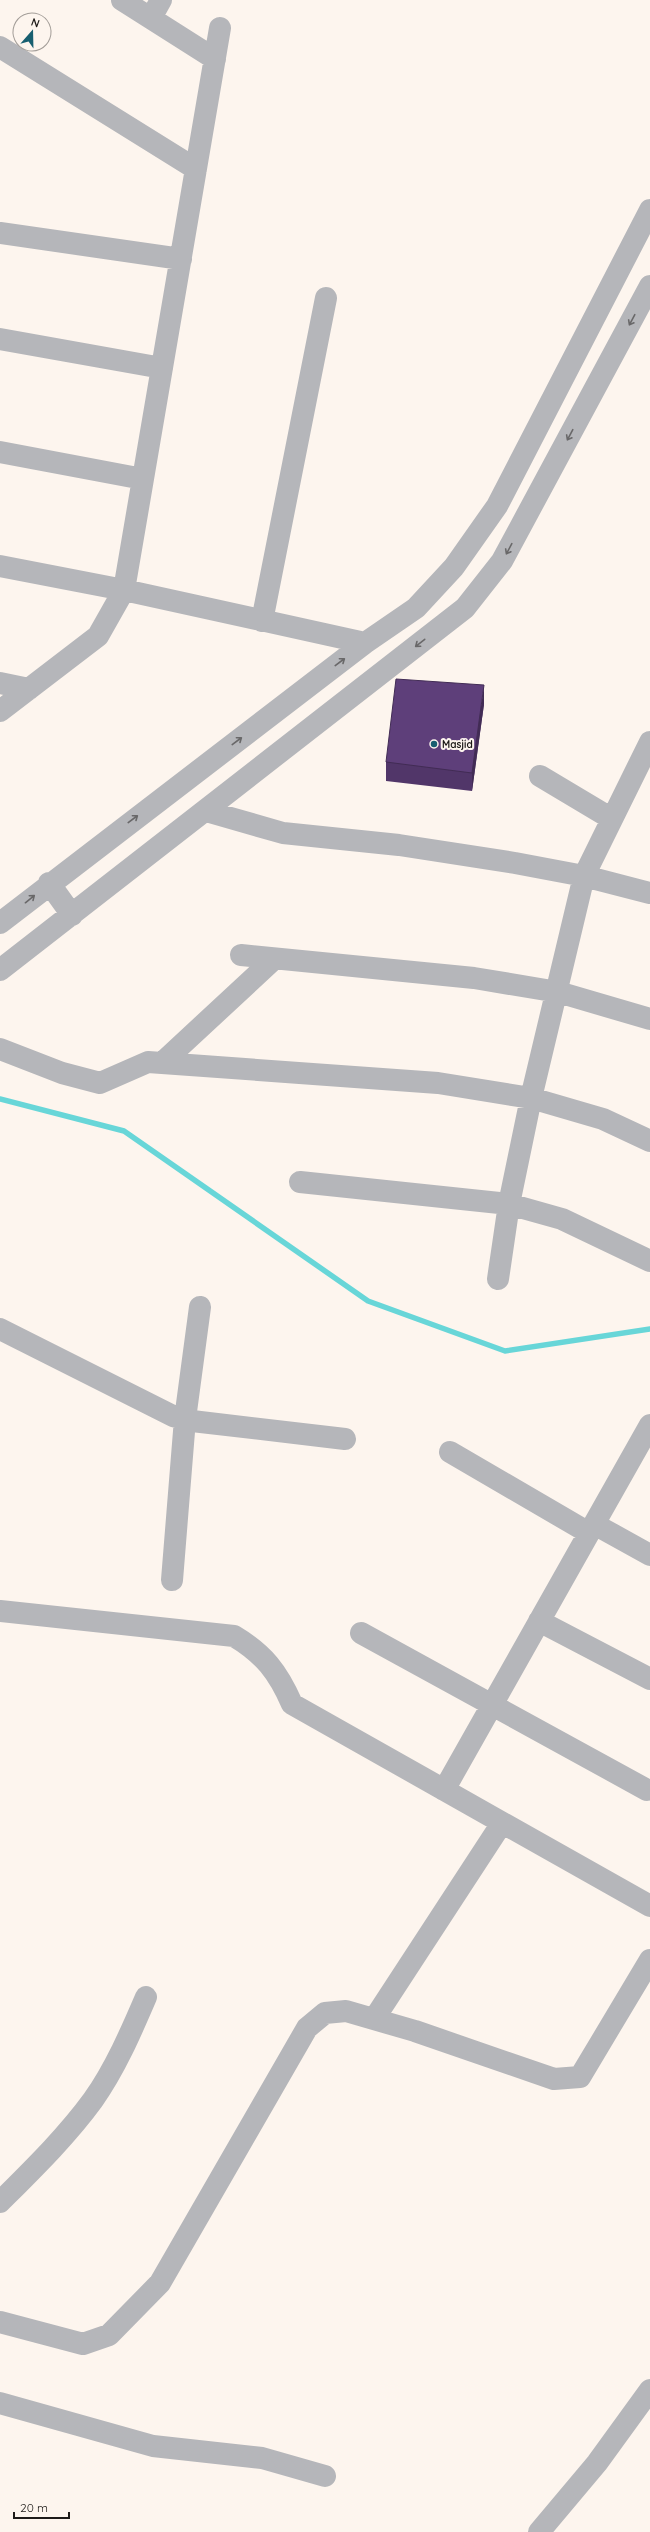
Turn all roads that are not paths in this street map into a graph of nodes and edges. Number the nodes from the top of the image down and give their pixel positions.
1 (122, 0) edge
2 (156, 9) edge
3 (220, 28) dead end
4 (0, 47) edge
5 (215, 59) junction
6 (196, 169) junction
7 (650, 210) edge
8 (0, 233) edge
9 (181, 259) junction
10 (650, 286) edge
11 (326, 298) dead end
12 (0, 339) edge
13 (162, 368) junction
14 (0, 452) edge
15 (143, 479) junction
16 (0, 566) edge
17 (124, 590) junction
18 (262, 621) junction
19 (365, 643) junction
20 (0, 683) edge
21 (29, 690) junction
22 (0, 711) edge
23 (650, 742) edge
24 (540, 776) dead end
25 (206, 811) junction
26 (612, 818) junction
27 (584, 876) junction
28 (50, 883) junction
29 (650, 894) edge
30 (72, 915) junction
31 (0, 923) edge
32 (241, 955) dead end
33 (274, 959) junction
34 (0, 970) edge
35 (558, 992) junction
36 (650, 1019) edge
37 (0, 1049) edge
38 (163, 1062) junction
39 (531, 1098) junction
40 (650, 1141) edge
41 (300, 1182) dead end
42 (509, 1204) junction
43 (650, 1261) edge
44 (498, 1278) dead end
45 (200, 1307) dead end
46 (0, 1329) edge
47 (185, 1419) junction
48 (649, 1428) edge
49 (345, 1439) dead end
50 (450, 1452) dead end
51 (592, 1528) junction
52 (650, 1555) edge
53 (172, 1580) dead end
54 (0, 1611) edge
55 (539, 1621) junction
56 (361, 1632) dead end
57 (650, 1679) edge
58 (492, 1705) junction
59 (444, 1790) junction
60 (647, 1790) dead end
61 (502, 1823) junction
62 (650, 1906) edge
63 (650, 1960) edge
64 (146, 1997) dead end
65 (374, 2019) junction
66 (0, 2202) edge
67 (0, 2322) edge
68 (650, 2390) edge
69 (0, 2403) edge
70 (326, 2476) dead end
71 (539, 2532) edge

1 - 2 street
2 - 5 street
3 - 5 street
4 - 6 street
5 - 6 street
6 - 9 street
7 - 19 street
8 - 9 street
9 - 13 street
10 -> 25 street
11 - 18 street
12 - 13 street
13 - 15 street
14 - 15 street
15 - 17 street
16 - 17 street
17 - 18 street
17 - 21 street
18 - 19 street
28 -> 19 street
20 - 21 street
21 - 22 street
23 - 26 street
24 - 26 street
25 - 27 street
25 - 30 street
26 - 27 street
27 - 29 street
27 - 35 street
28 - 30 street
31 -> 28 street
30 - 34 street
32 - 33 street
33 - 35 street
33 - 38 street
35 - 36 street
35 - 39 street
37 - 38 street
38 - 39 street
39 - 40 street
39 - 42 street
41 - 42 street
42 - 43 street
42 - 44 street
45 - 47 street
46 - 47 street
47 - 49 street
47 - 53 street
48 - 51 street
50 - 51 street
51 - 52 street
51 - 55 street
54 - 59 street
55 - 57 street
55 - 58 street
56 - 58 street
58 - 59 street
58 - 60 street
59 - 61 street
61 - 62 street
61 - 65 street
63 - 65 street
64 - 66 street
65 - 67 street
68 - 71 street
69 - 70 street

